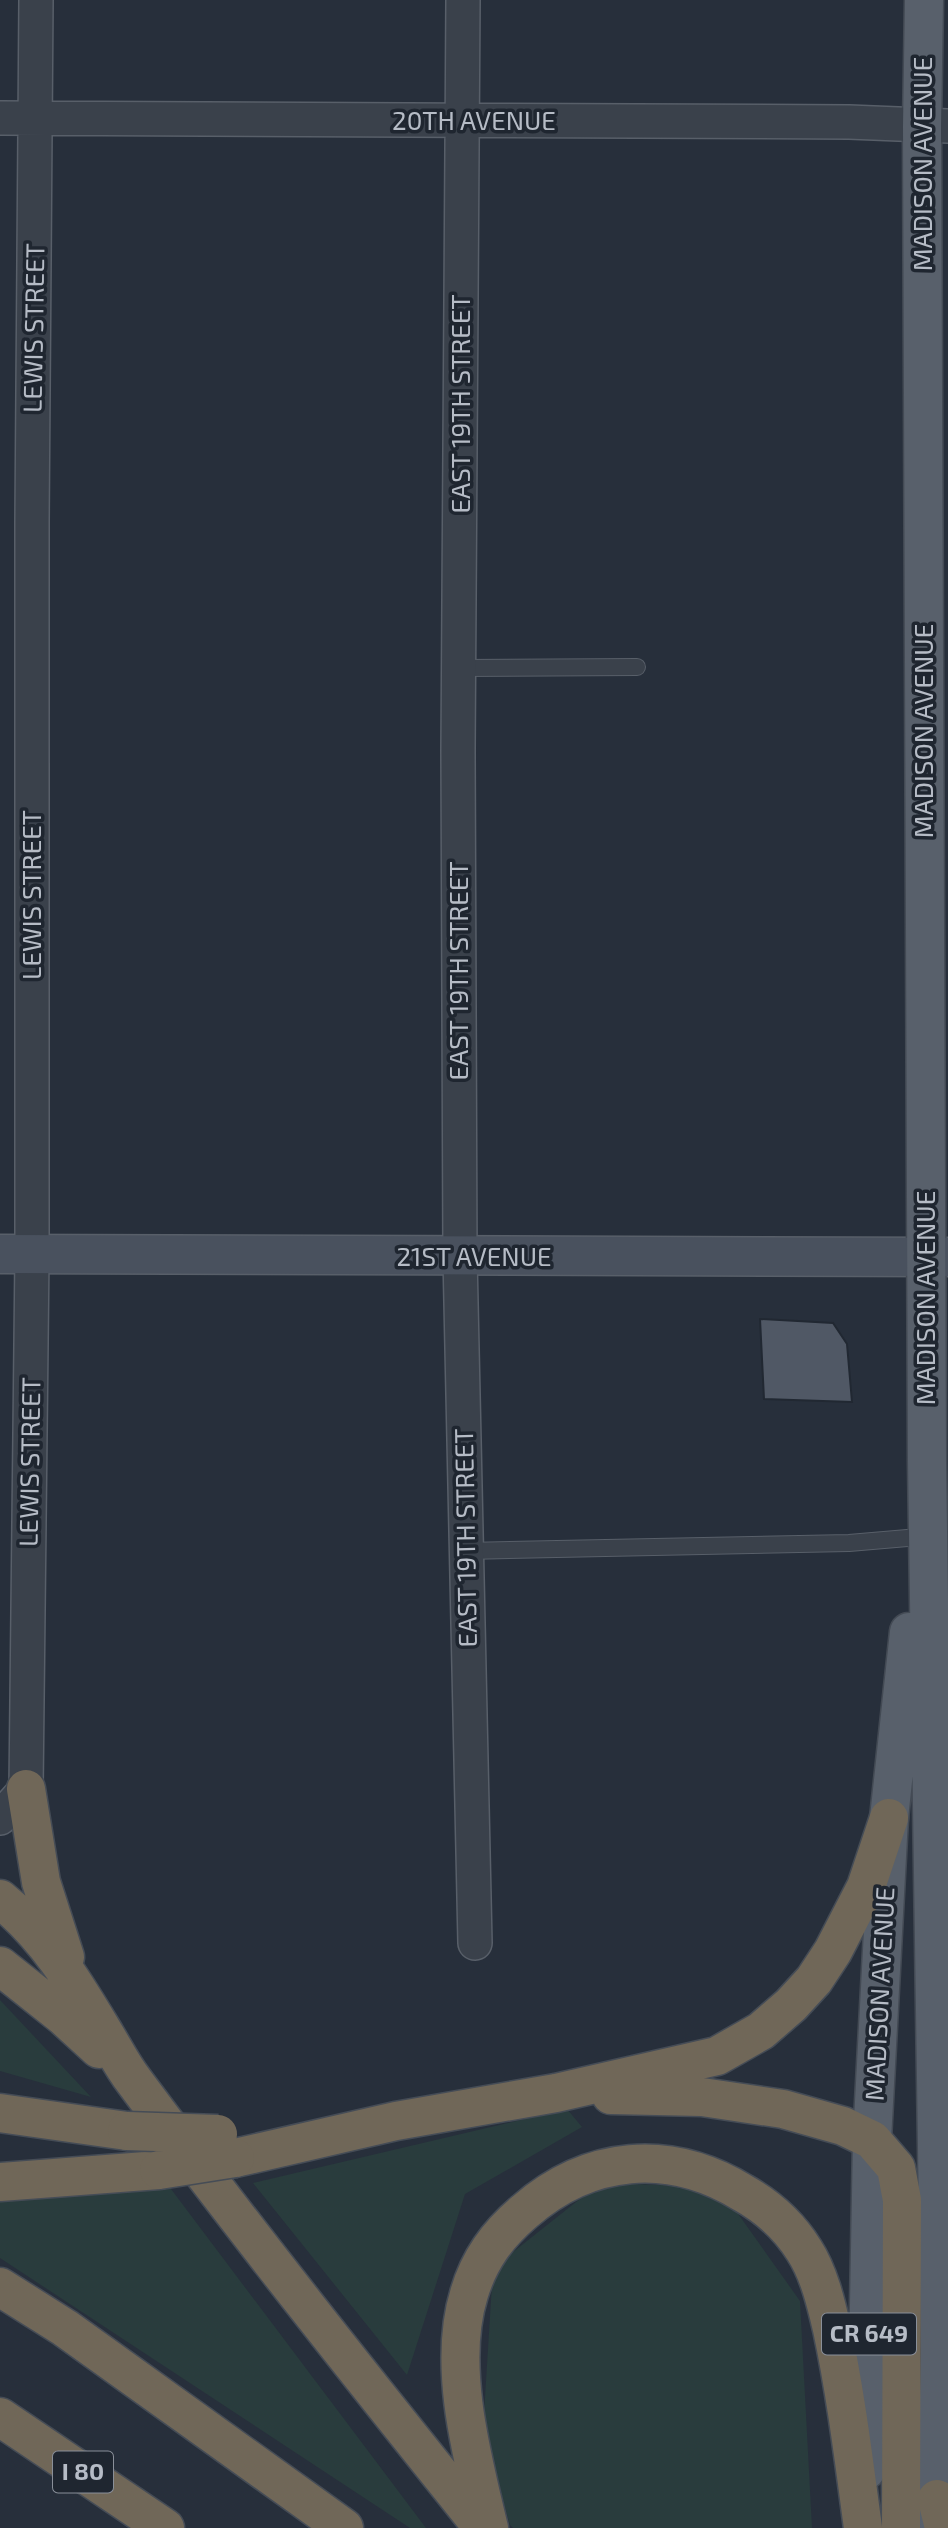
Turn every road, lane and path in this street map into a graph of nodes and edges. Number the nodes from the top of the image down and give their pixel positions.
1 (36, 0) edge
2 (463, 0) edge
3 (924, 0) edge
4 (0, 118) edge
5 (36, 119) junction
6 (463, 121) junction
7 (935, 126) edge
8 (637, 667) dead end
9 (459, 668) junction
10 (16, 1255) edge
11 (460, 1257) junction
12 (937, 1258) edge
13 (927, 1462) junction
14 (919, 1537) junction
15 (466, 1551) junction
16 (26, 1789) junction
17 (0, 1818) edge
18 (889, 1818) junction
19 (0, 1899) edge
20 (475, 1942) dead end
21 (0, 1966) edge
22 (72, 1979) junction
23 (132, 2078) junction
24 (556, 2093) junction
25 (0, 2113) edge
26 (872, 2140) junction
27 (227, 2146) junction
28 (0, 2182) edge
29 (0, 2287) edge
30 (0, 2417) edge
31 (939, 2518) edge
32 (165, 2528) edge
33 (344, 2528) edge
34 (483, 2528) edge
35 (489, 2528) edge
36 (864, 2528) edge
37 (901, 2528) edge

1 - 5 street, LEWIS STREET
2 - 6 street, EAST 19TH STREET
3 - 7 main road, MADISON AVENUE / CR 649
4 - 5 street, 20TH AVENUE
5 - 6 street, 20TH AVENUE
5 - 10 street, LEWIS STREET
6 - 7 street, 20TH AVENUE
6 - 9 street, EAST 19TH STREET
7 - 12 main road, MADISON AVENUE / CR 649
8 - 9 lane
9 - 11 street, EAST 19TH STREET
10 - 11 street, 21ST AVENUE
10 - 16 street, LEWIS STREET
11 - 12 street, 21ST AVENUE
11 - 15 street, EAST 19TH STREET
12 - 13 main road, MADISON AVENUE / CR 649
13 - 14 main road, MADISON AVENUE / CR 649
13 - 31 main road, MADISON AVENUE / CR 649
14 - 15 lane
14 - 18 main road, MADISON AVENUE / CR 649
15 - 20 street, EAST 19TH STREET
16 - 17 street
16 - 22 highway
18 - 24 highway
18 - 26 main road, MADISON AVENUE / CR 649
19 - 22 highway
21 - 23 highway
22 - 23 highway
23 - 34 highway
24 - 26 highway
24 - 27 highway
25 - 27 highway, bridge
26 - 36 main road, MADISON AVENUE / CR 649
26 - 37 highway
27 - 28 highway, bridge
29 - 33 highway
30 - 32 highway, I 80
35 - 36 highway

